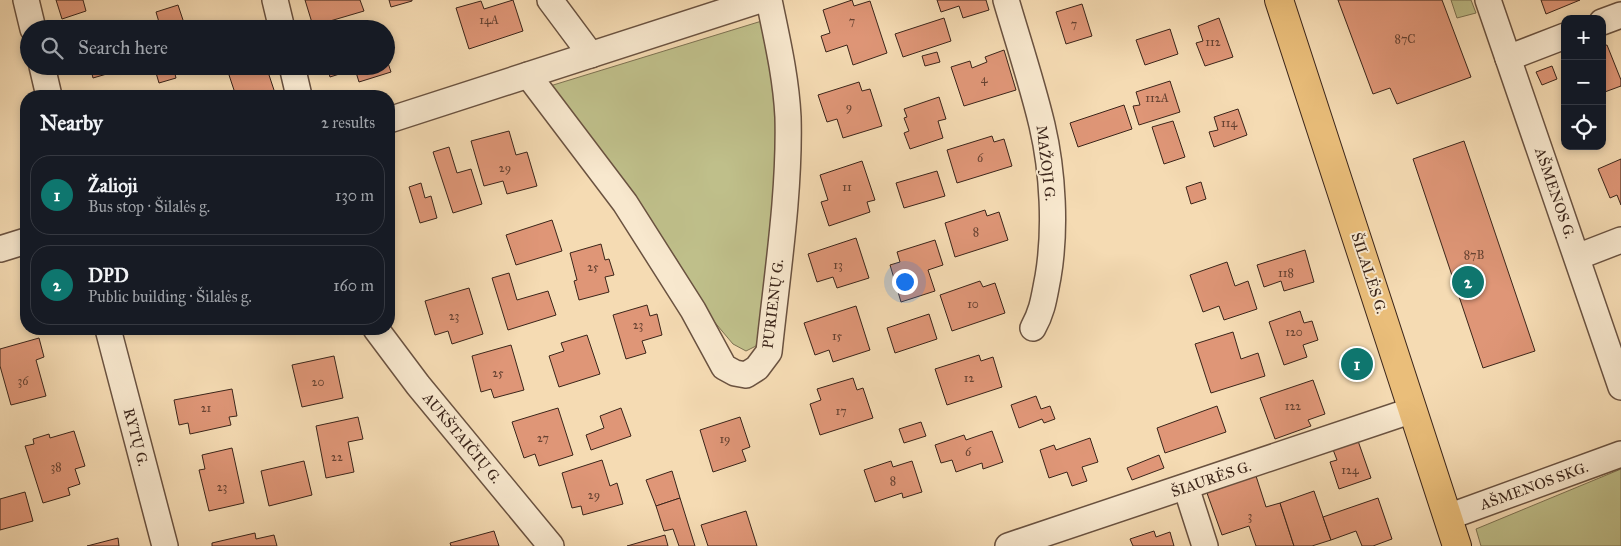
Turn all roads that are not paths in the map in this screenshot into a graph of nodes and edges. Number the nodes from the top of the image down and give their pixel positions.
1 (26, 0) edge
2 (275, 0) edge
3 (550, 0) edge
4 (760, 0) edge
5 (769, 0) edge
6 (1006, 0) edge
7 (1279, 0) edge
8 (1488, 0) edge
9 (1621, 15) edge
10 (31, 20) edge
11 (280, 20) edge
12 (1606, 21) edge
13 (1561, 38) edge
14 (591, 55) junction
15 (1508, 58) junction
16 (44, 75) edge
17 (294, 75) edge
18 (528, 75) junction
19 (48, 90) edge
20 (298, 90) edge
21 (395, 118) edge
22 (1621, 240) edge
23 (20, 243) edge
24 (0, 250) edge
25 (1577, 257) junction
26 (1033, 328) dead end
27 (110, 335) edge
28 (380, 335) edge
29 (1621, 387) edge
30 (1413, 410) junction
31 (1621, 454) edge
32 (1186, 487) junction
33 (1448, 517) junction
34 (165, 546) edge
35 (551, 546) edge
36 (1008, 546) edge
37 (1205, 546) edge
38 (1457, 546) edge

1 - 10 street
2 - 11 street
3 - 14 street
4 - 14 street
5 - 18 street, PURIENŲ G.
6 - 26 street, MAŽOJI G.
7 - 30 main road, ŠILALĖS G.
8 - 15 street, AŠMENOS G.
9 - 12 street
13 - 15 street
14 - 18 street
15 - 25 street, AŠMENOS G.
16 - 19 street
17 - 20 street
18 - 21 street
22 - 25 street
23 - 24 street
25 - 29 street, AŠMENOS G.
27 - 34 street, RYTŲ G.
28 - 35 street, AUKŠTAIČIŲ G.
30 - 32 street, ŠIAURĖS G.
30 - 33 main road, ŠILALĖS G.
31 - 33 street, AŠMENOS SKG.
32 - 36 street, ŠIAURĖS G.
32 - 37 street
33 - 38 main road, ŠILALĖS G.

